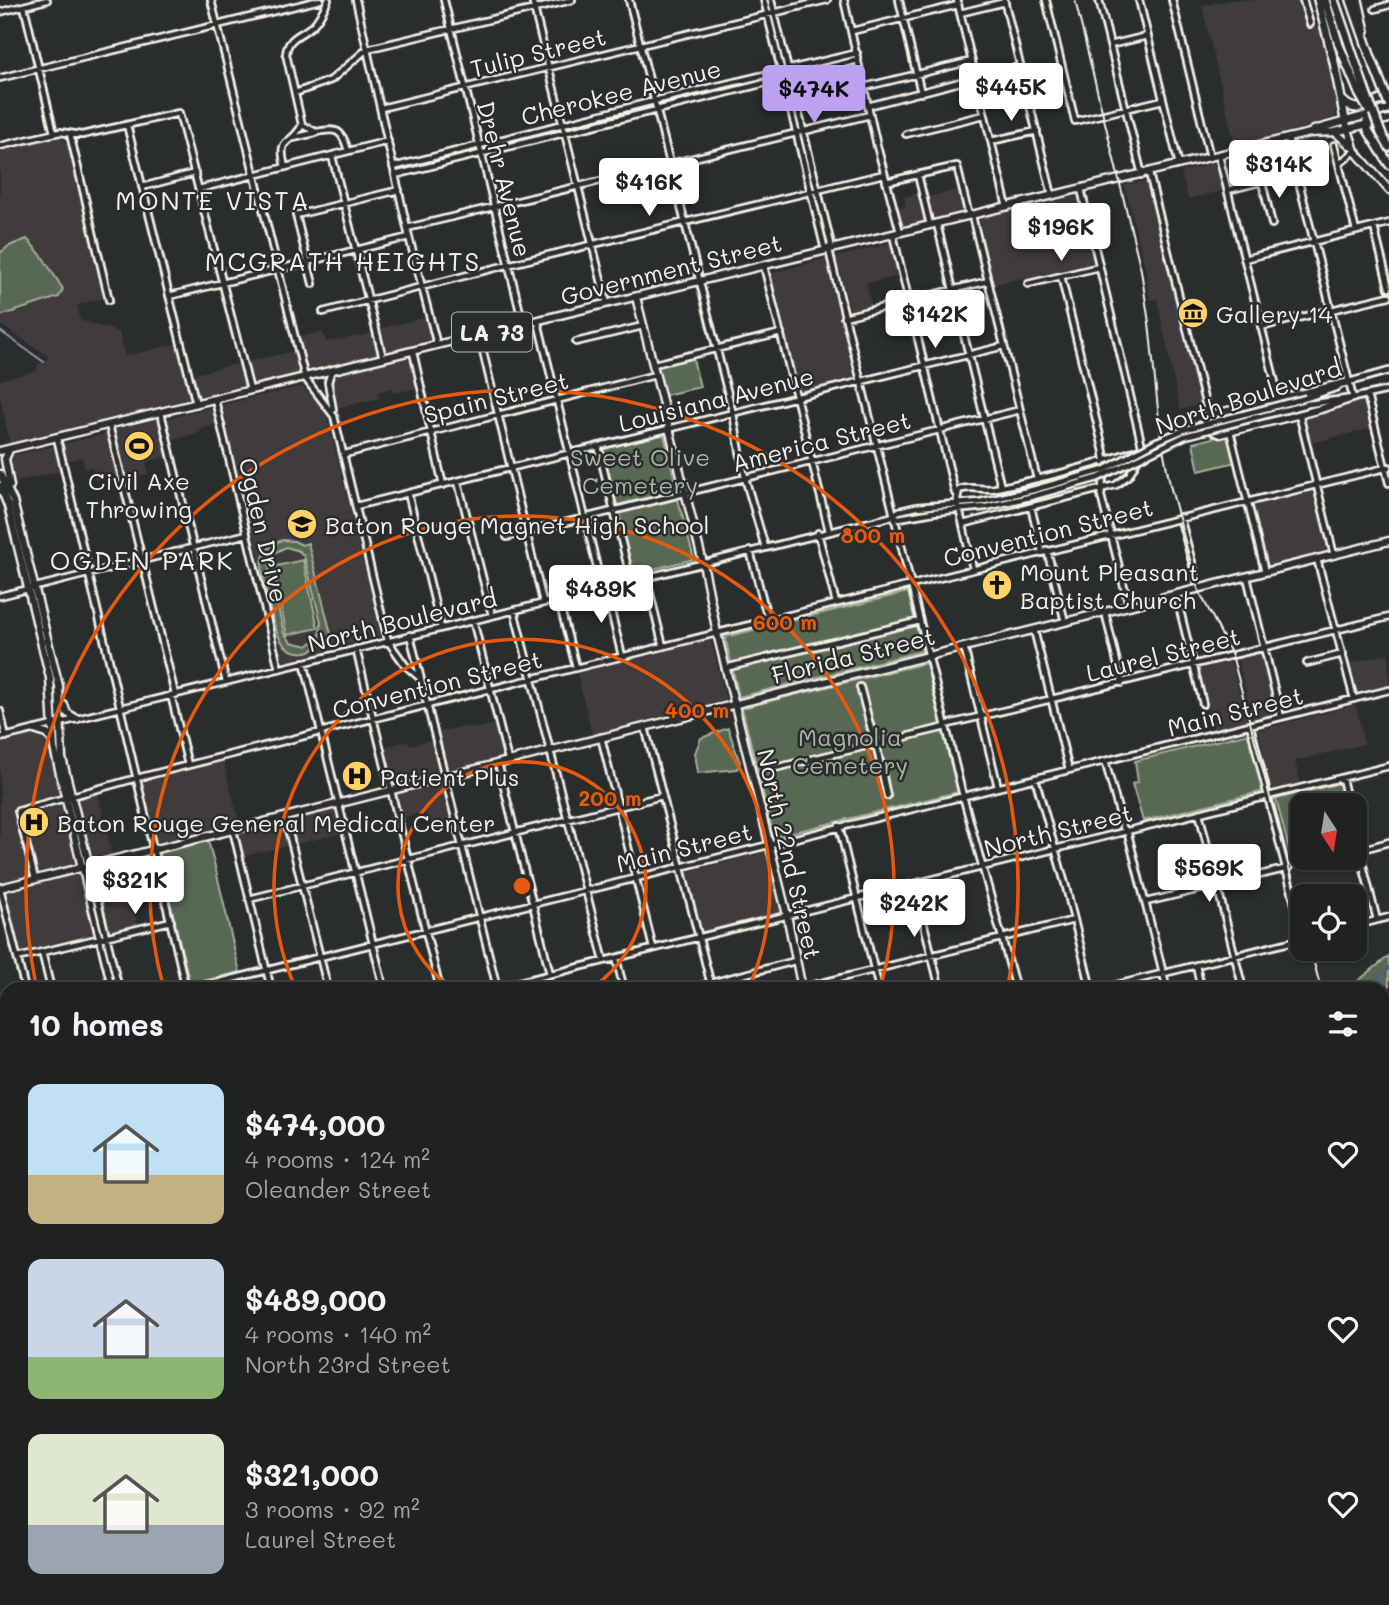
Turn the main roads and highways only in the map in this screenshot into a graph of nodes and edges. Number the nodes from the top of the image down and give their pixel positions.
1 (1318, 0) edge
2 (1325, 0) edge
3 (1334, 0) edge
4 (1350, 0) edge
5 (1358, 0) edge
6 (1369, 53) junction
7 (1362, 92) junction
8 (1389, 96) edge
9 (1343, 101) junction
10 (1387, 108) edge
11 (1389, 119) edge
12 (1345, 120) junction
13 (1367, 124) junction
14 (1347, 129) junction
15 (1335, 132) junction
16 (1310, 133) junction
17 (1389, 147) edge
18 (1354, 150) junction
19 (1389, 164) edge
20 (1389, 190) edge
21 (636, 297) junction
22 (1349, 382) road end
23 (1353, 398) road end
24 (10, 449) junction
25 (0, 452) edge
26 (0, 474) edge
27 (0, 486) edge
28 (10, 491) junction
29 (1389, 541) edge
30 (32, 589) junction
31 (60, 704) junction
32 (734, 704) junction
33 (77, 719) road end
34 (56, 724) junction
35 (34, 730) road end
36 (53, 741) junction
37 (68, 797) junction
38 (85, 867) junction
39 (0, 888) edge
40 (799, 982) edge

1 - 9 highway
2 - 7 highway
3 - 7 highway
4 - 6 highway
5 - 6 highway
6 - 10 highway, bridge
7 - 17 highway, bridge
8 - 9 highway
9 - 12 highway
10 - 12 main road, Government Street / LA 73
10 - 13 highway
11 - 13 main road, Government Street / LA 73
12 - 14 main road
12 - 16 main road, Government Street / LA 73
13 - 14 main road, Government Street / LA 73
13 - 19 highway
14 - 15 main road, Government Street / LA 73
14 - 18 main road
15 - 16 main road, Government Street / LA 73
15 - 18 main road
16 - 21 main road, Government Street / LA 73
18 - 20 main road
21 - 24 main road, Government Street / LA 73
21 - 32 main road, North 22nd Street
22 - 23 main road
24 - 25 main road, Government Street / LA 73
24 - 28 main road
26 - 28 main road
27 - 30 main road
28 - 30 main road
29 - 32 main road, Florida Street
30 - 31 main road
30 - 34 main road
31 - 33 main road
31 - 34 main road
32 - 38 main road, Florida Street
32 - 40 main road, North 22nd Street
34 - 36 main road
34 - 37 main road
35 - 36 main road
36 - 37 main road
37 - 38 main road
38 - 39 main road, Florida Street

